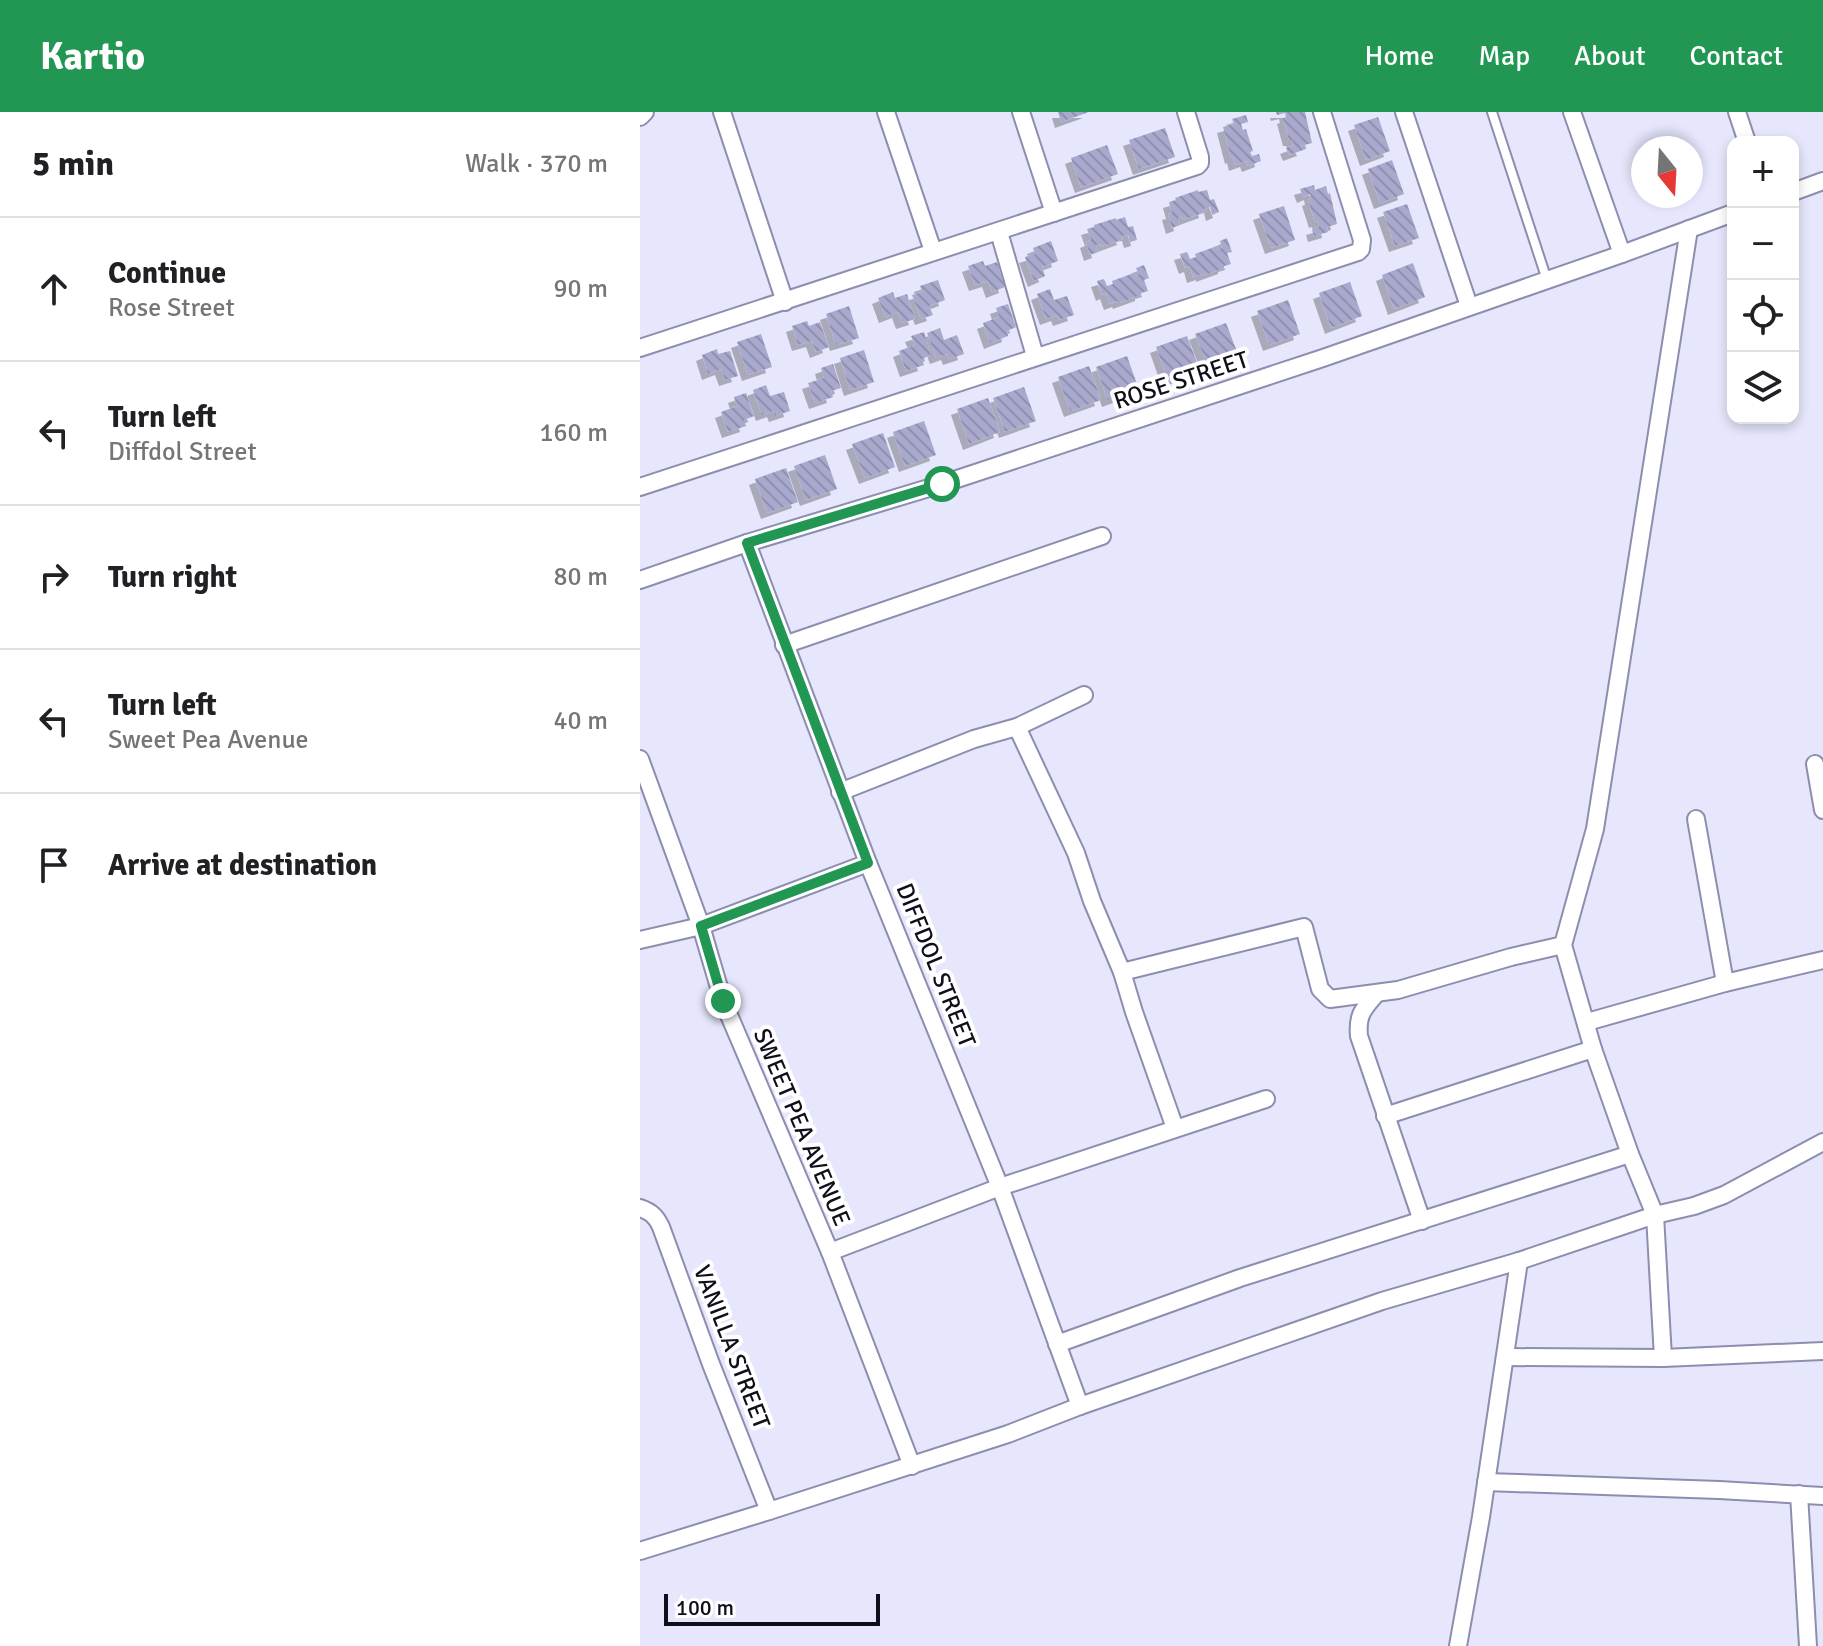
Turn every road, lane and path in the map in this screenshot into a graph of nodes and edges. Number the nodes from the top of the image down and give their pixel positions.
1 (645, 112) edge
2 (722, 112) edge
3 (886, 112) edge
4 (1021, 112) edge
5 (1186, 112) edge
6 (1322, 112) edge
7 (1404, 112) edge
8 (1492, 112) edge
9 (1572, 112) edge
10 (1737, 112) edge
11 (640, 117) edge
12 (1745, 136) edge
13 (1823, 181) edge
14 (1799, 190) edge
15 (1054, 213) junction
16 (1727, 215) edge
17 (1689, 229) junction
18 (999, 232) junction
19 (933, 251) junction
20 (1622, 254) junction
21 (1547, 280) junction
22 (785, 302) junction
23 (1469, 306) junction
24 (640, 348) edge
25 (1035, 356) junction
26 (640, 487) edge
27 (1102, 536) dead end
28 (747, 543) junction
29 (640, 580) edge
30 (784, 645) junction
31 (1084, 695) dead end
32 (1017, 727) junction
33 (640, 759) edge
34 (1815, 764) dead end
35 (840, 792) junction
36 (1823, 810) edge
37 (1696, 819) dead end
38 (868, 863) junction
39 (701, 926) junction
40 (640, 940) edge
41 (1563, 945) junction
42 (1823, 960) edge
43 (1122, 972) junction
44 (1725, 983) junction
45 (1376, 994) junction
46 (1587, 1022) junction
47 (1593, 1049) junction
48 (1266, 1099) dead end
49 (1385, 1116) junction
50 (1175, 1128) junction
51 (1823, 1142) edge
52 (1630, 1154) junction
53 (1000, 1187) junction
54 (640, 1208) edge
55 (1655, 1215) junction
56 (1422, 1221) junction
57 (830, 1252) junction
58 (1519, 1261) junction
59 (1057, 1344) junction
60 (1823, 1351) edge
61 (1506, 1357) junction
62 (1663, 1358) junction
63 (1080, 1406) junction
64 (912, 1466) junction
65 (1486, 1482) junction
66 (1799, 1494) junction
67 (1823, 1496) edge
68 (769, 1511) junction
69 (640, 1551) edge
70 (1458, 1646) edge
71 (1808, 1646) edge

1 - 11 street
2 - 22 street
3 - 19 street
4 - 15 street
5 - 15 street
6 - 25 street
7 - 23 street
8 - 21 lane
9 - 20 street
10 - 12 street
13 - 14 street
15 - 18 street
16 - 17 street, ROSE STREET
17 - 20 street, ROSE STREET
17 - 41 street
18 - 19 street
18 - 25 street
19 - 22 street
20 - 21 street, ROSE STREET
21 - 23 street, ROSE STREET
22 - 24 street
23 - 28 street, ROSE STREET
25 - 26 street
27 - 30 street
28 - 29 street, ROSE STREET
28 - 30 street, DIFFDOL STREET
30 - 35 street, DIFFDOL STREET
31 - 32 street
32 - 35 street
32 - 43 street
33 - 39 street, SWEET PEA AVENUE
34 - 36 street
35 - 38 street, DIFFDOL STREET
37 - 44 street
38 - 39 street
38 - 53 street, DIFFDOL STREET
39 - 40 street
39 - 57 street, SWEET PEA AVENUE
41 - 45 street
41 - 46 street
42 - 44 street
43 - 45 street
43 - 50 street
44 - 46 street
45 - 49 street
46 - 47 street
47 - 49 street
47 - 52 street
48 - 50 street
49 - 56 street
50 - 53 street
51 - 55 street
52 - 55 street
52 - 56 street
53 - 57 street
53 - 59 street, DIFFDOL STREET
54 - 68 street, VANILLA STREET
55 - 58 street
55 - 62 street
56 - 59 street
57 - 64 street, SWEET PEA AVENUE
58 - 61 street
58 - 63 street
59 - 63 street, DIFFDOL STREET
60 - 62 street
61 - 62 street
61 - 65 street
63 - 64 street
64 - 68 street
65 - 66 street
65 - 70 street
66 - 67 street
66 - 71 street
68 - 69 street

